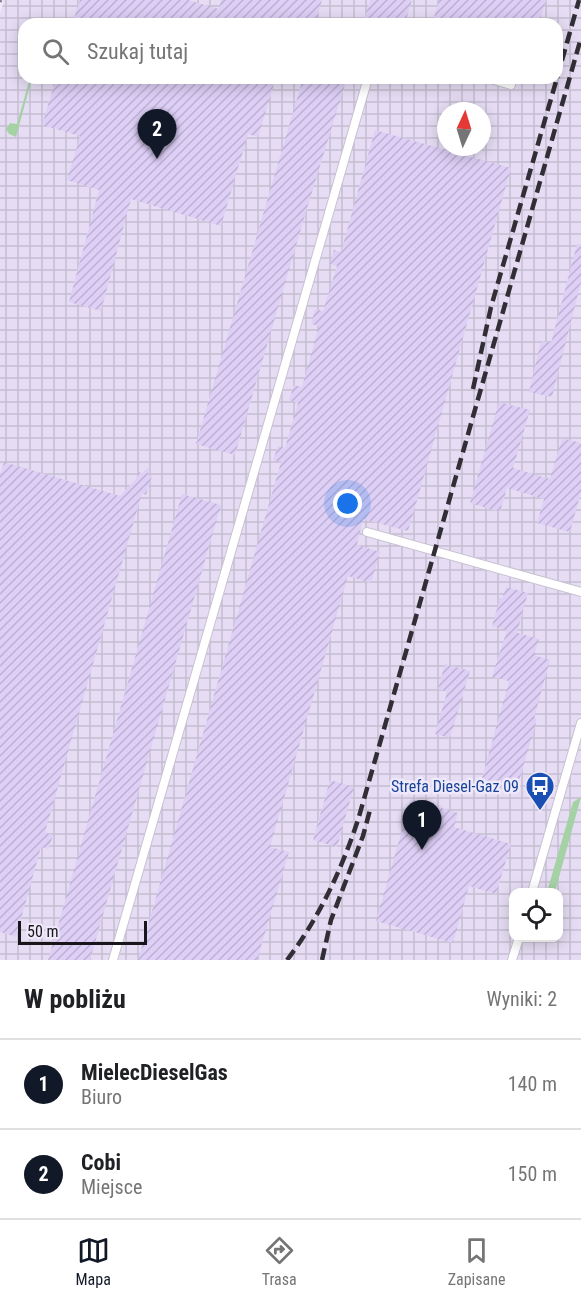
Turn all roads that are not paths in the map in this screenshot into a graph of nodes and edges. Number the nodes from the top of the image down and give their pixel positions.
1 (367, 84) edge
2 (508, 84) edge
3 (511, 85) dead end
4 (367, 532) dead end
5 (581, 592) edge
6 (581, 723) edge
7 (533, 888) edge
8 (518, 942) edge
9 (113, 960) edge
10 (512, 960) edge

1 - 9 lane
2 - 3 lane
4 - 5 lane
6 - 7 lane
8 - 10 lane

